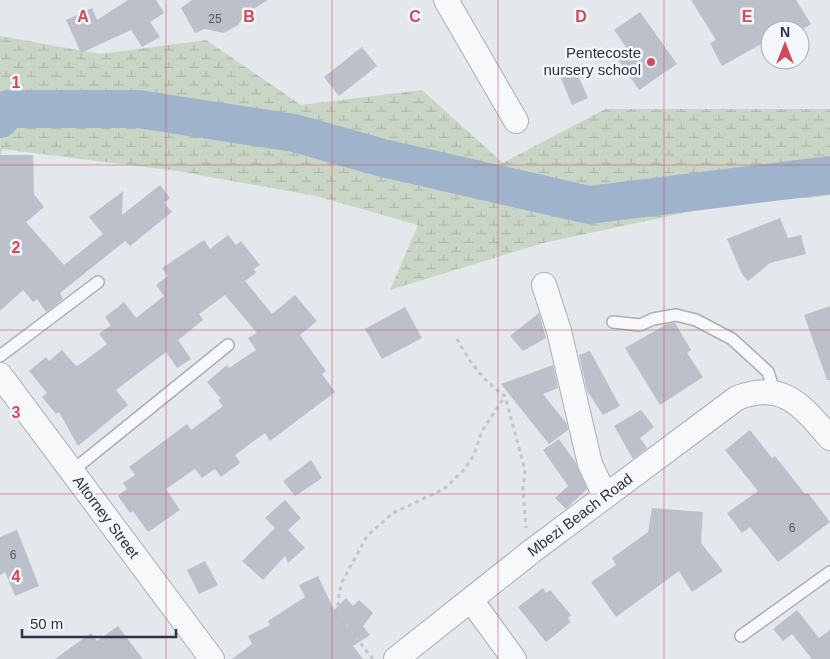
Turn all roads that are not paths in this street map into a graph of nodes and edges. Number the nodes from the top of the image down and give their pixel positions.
1 (446, 0) edge
2 (516, 120) dead end
3 (98, 282) dead end
4 (544, 285) dead end
5 (613, 322) dead end
6 (228, 345) dead end
7 (0, 356) edge
8 (0, 375) edge
9 (774, 391) junction
10 (830, 438) edge
11 (72, 471) junction
12 (605, 496) junction
13 (830, 572) edge
14 (472, 600) junction
15 (741, 636) dead end
16 (212, 659) edge
17 (396, 659) edge
18 (514, 659) edge

1 - 2 street
3 - 7 lane
4 - 12 street
5 - 9 lane
6 - 11 lane
8 - 11 street, Altorney Street
9 - 10 street
9 - 12 street, Mbezi Beach Road
11 - 16 street, Altorney Street
12 - 14 street, Mbezi Beach Road
13 - 15 lane
14 - 17 street, Mbezi Beach Road
14 - 18 street

